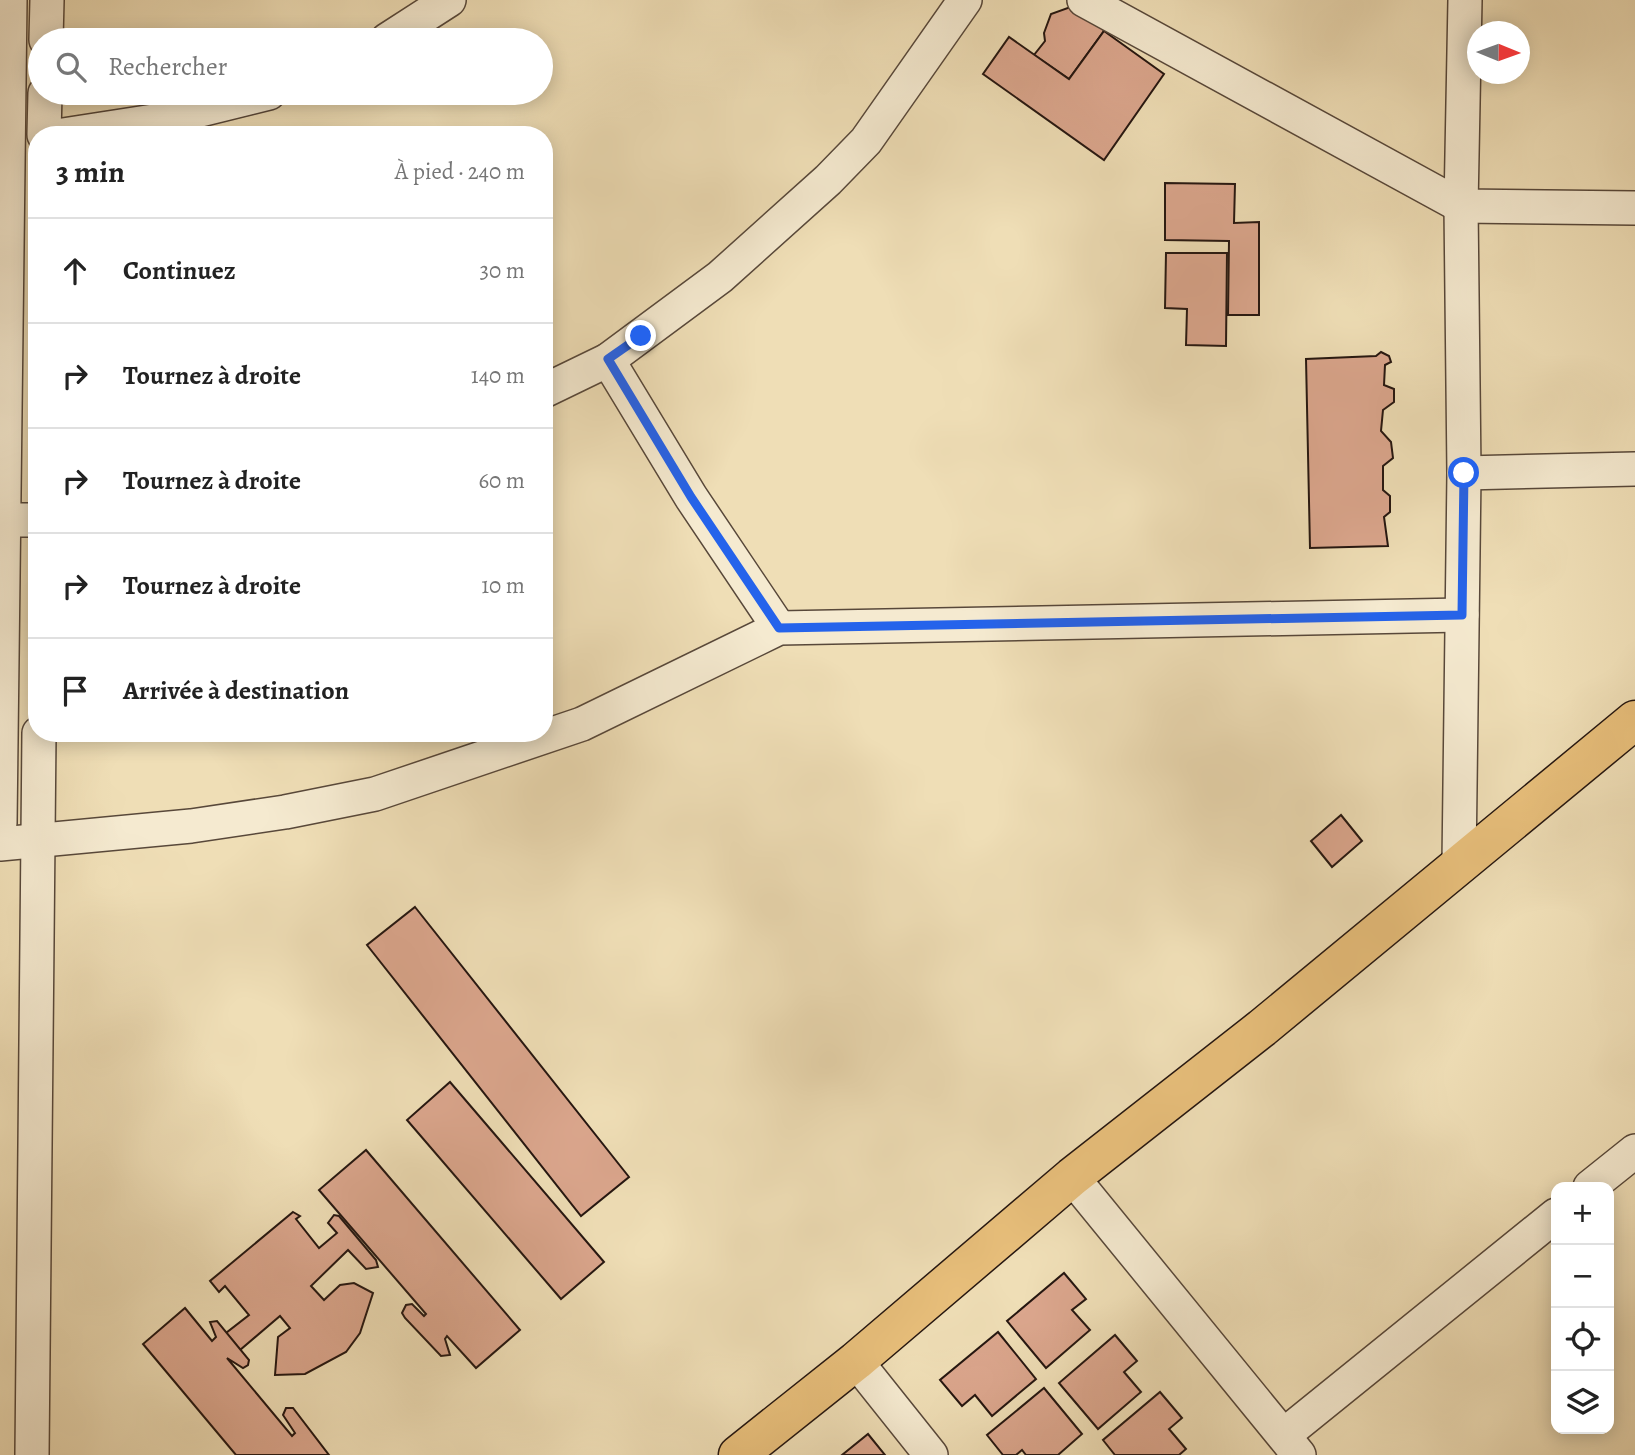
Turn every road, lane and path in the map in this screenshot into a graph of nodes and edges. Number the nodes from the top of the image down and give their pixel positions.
1 (10, 0) edge
2 (47, 0) edge
3 (449, 0) edge
4 (965, 0) edge
5 (1084, 0) edge
6 (1465, 0) edge
7 (46, 28) edge
8 (406, 28) edge
9 (45, 105) edge
10 (221, 105) edge
11 (44, 126) edge
12 (121, 126) edge
13 (14, 137) edge
14 (1461, 206) junction
15 (1635, 208) edge
16 (608, 359) junction
17 (553, 386) edge
18 (1635, 469) edge
19 (1464, 473) junction
20 (1, 520) edge
21 (28, 520) edge
22 (1462, 615) junction
23 (779, 628) junction
24 (1635, 720) edge
25 (553, 734) edge
26 (39, 742) edge
27 (529, 742) edge
28 (0, 823) edge
29 (38, 842) junction
30 (0, 844) edge
31 (1459, 864) junction
32 (1635, 1151) edge
33 (1072, 1177) junction
34 (1596, 1182) edge
35 (1551, 1219) edge
36 (856, 1361) junction
37 (1292, 1445) edge
38 (32, 1455) edge
39 (738, 1455) edge
40 (931, 1455) edge

1 - 13 street
2 - 7 street
3 - 8 street
4 - 16 street
5 - 14 street
6 - 14 street
9 - 11 street
10 - 12 street
13 - 20 street
14 - 15 street
14 - 19 street
16 - 17 street
16 - 23 street
18 - 19 street
19 - 22 street
20 - 21 street
20 - 28 street
22 - 23 street
22 - 31 street
23 - 25 street
24 - 31 main road
26 - 29 street
27 - 29 street
29 - 30 street
29 - 38 street
31 - 33 main road
32 - 34 street
33 - 36 main road
33 - 37 street
35 - 37 street
36 - 39 main road
36 - 40 street

